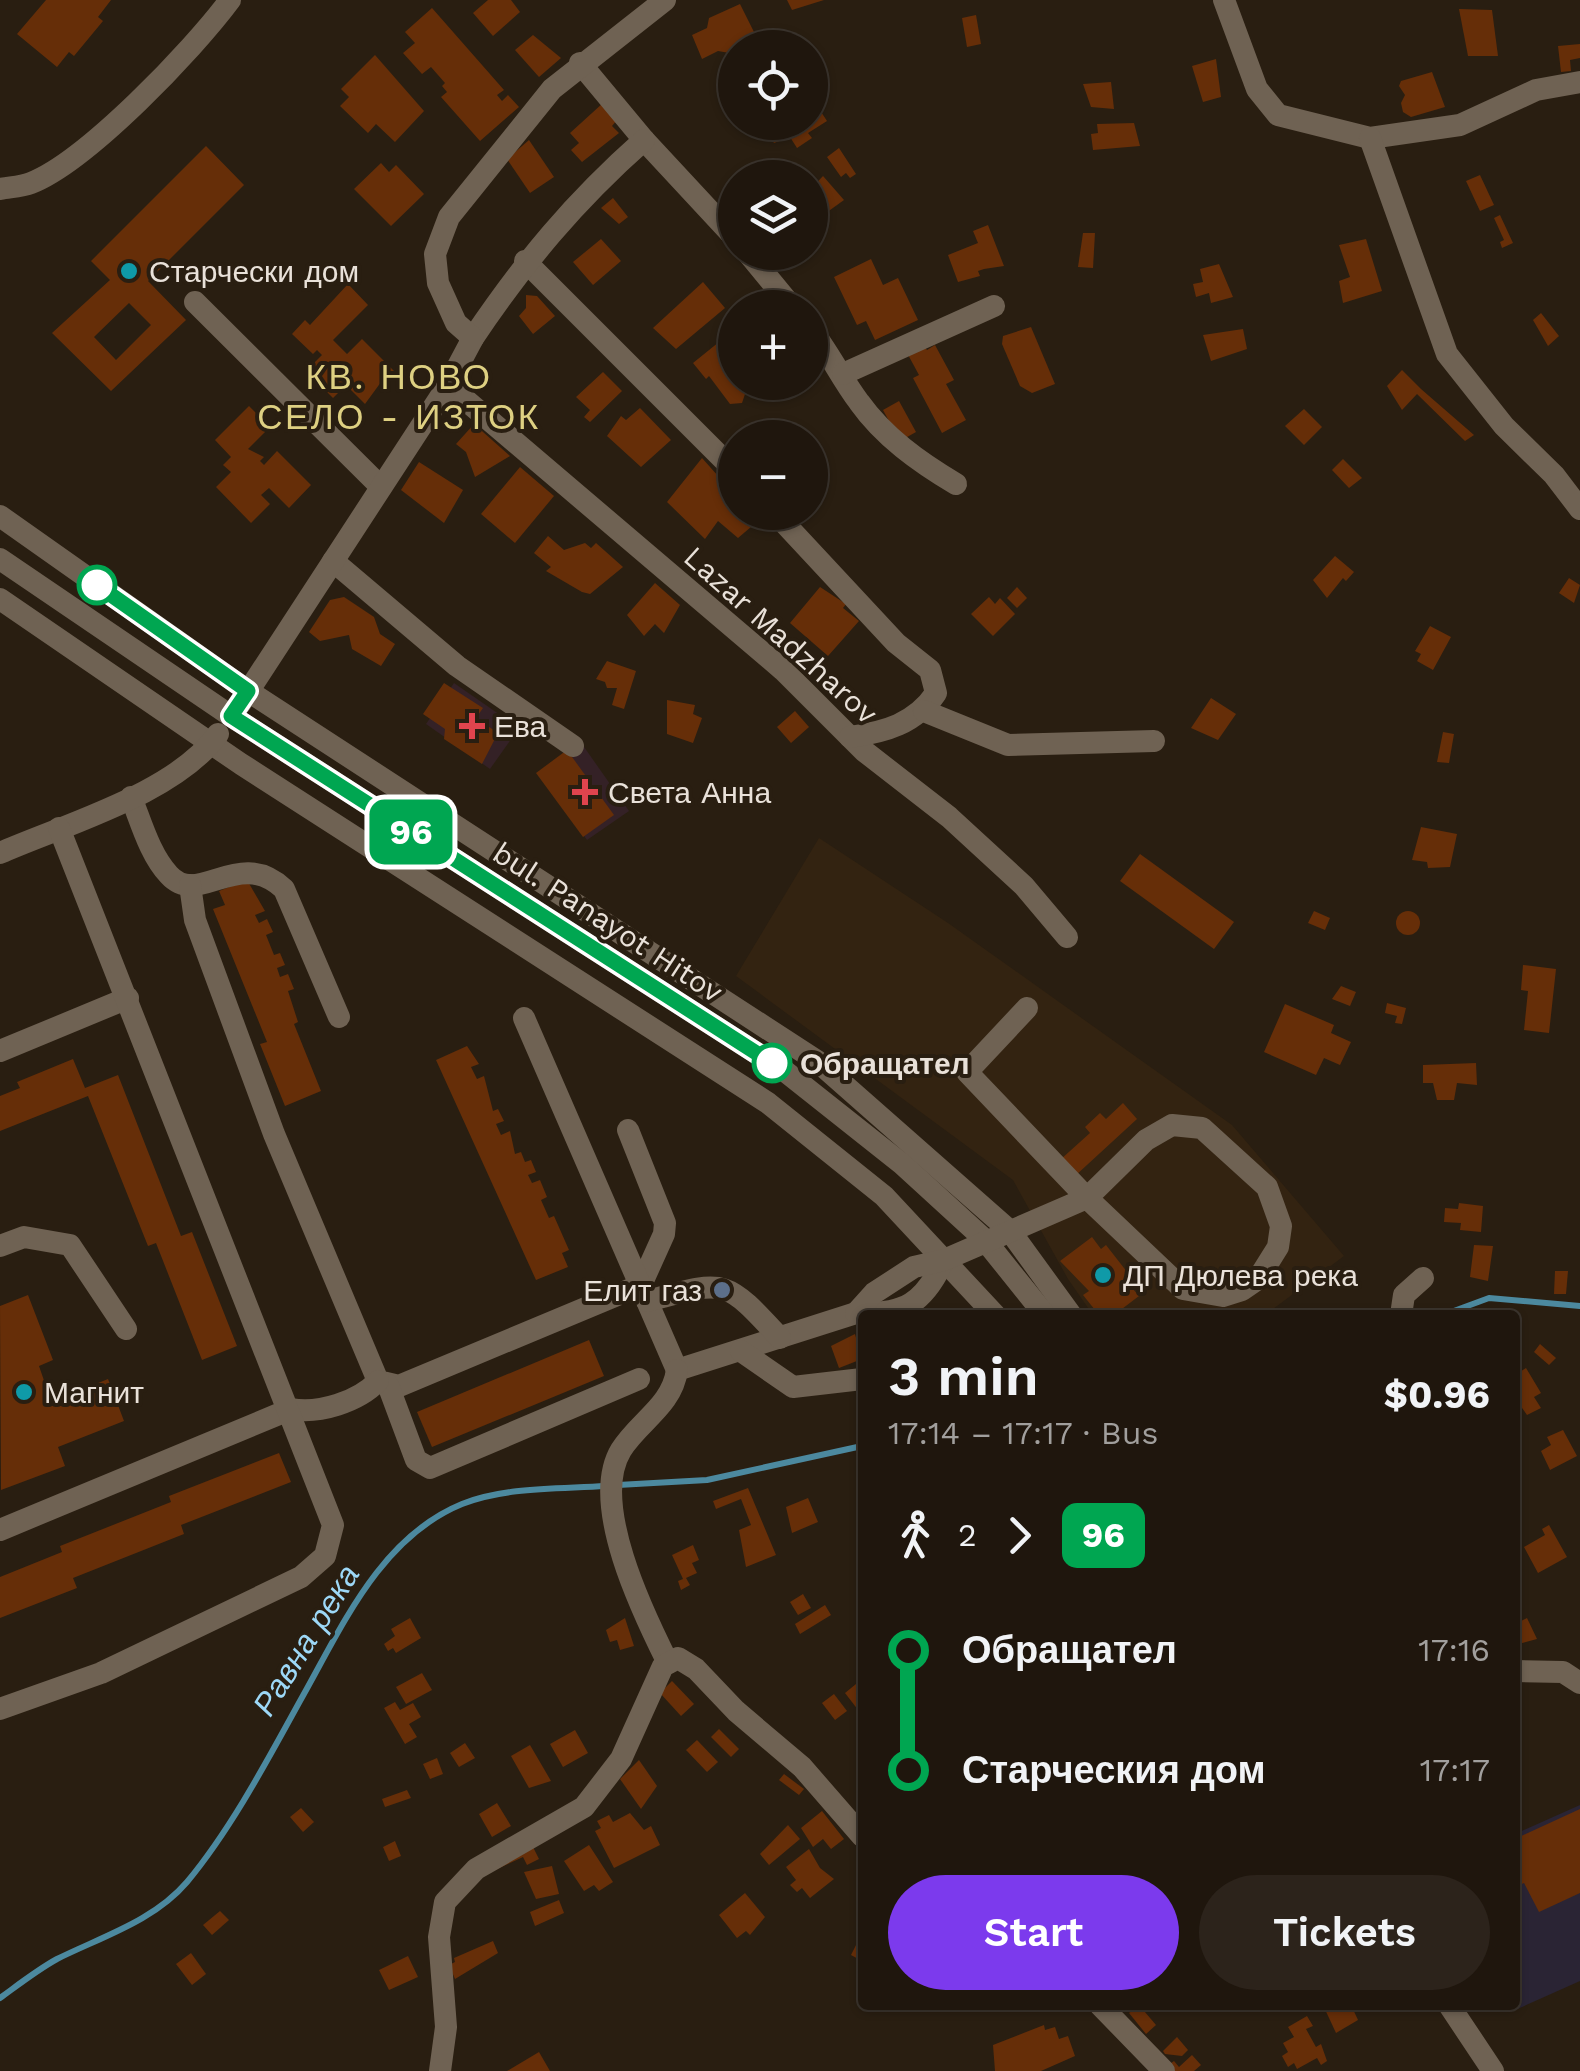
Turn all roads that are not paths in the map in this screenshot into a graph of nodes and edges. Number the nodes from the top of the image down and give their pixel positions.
1 (230, 0) edge
2 (665, 0) edge
3 (1224, 0) edge
4 (580, 63) junction
5 (1580, 82) edge
6 (1370, 138) junction
7 (644, 140) junction
8 (0, 189) edge
9 (718, 220) edge
10 (525, 261) junction
11 (762, 270) edge
12 (778, 290) edge
13 (195, 302) dead end
14 (994, 306) dead end
15 (474, 338) junction
16 (828, 353) edge
17 (843, 374) junction
18 (448, 385) junction
19 (718, 453) edge
20 (956, 484) dead end
21 (381, 487) junction
22 (1580, 509) edge
23 (0, 516) edge
24 (791, 530) edge
25 (0, 559) edge
26 (333, 561) junction
27 (0, 599) edge
28 (248, 691) junction
29 (924, 711) junction
30 (231, 716) junction
31 (850, 736) junction
32 (1154, 741) dead end
33 (212, 743) junction
34 (573, 746) dead end
35 (131, 797) junction
36 (59, 828) junction
37 (0, 852) edge
38 (190, 885) junction
39 (1066, 937) dead end
40 (128, 998) junction
41 (1027, 1008) dead end
42 (339, 1017) dead end
43 (524, 1018) dead end
44 (0, 1051) edge
45 (628, 1130) dead end
46 (1087, 1198) junction
47 (1010, 1230) junction
48 (984, 1239) junction
49 (0, 1246) edge
50 (944, 1260) junction
51 (1423, 1278) dead end
52 (644, 1293) junction
53 (859, 1310) edge
54 (991, 1310) edge
55 (1041, 1310) edge
56 (1067, 1310) edge
57 (1402, 1310) edge
58 (858, 1311) edge
59 (126, 1329) dead end
60 (780, 1338) junction
61 (741, 1351) junction
62 (677, 1370) junction
63 (639, 1379) dead end
64 (858, 1379) edge
65 (383, 1383) junction
66 (291, 1409) junction
67 (0, 1530) edge
68 (668, 1663) junction
69 (1520, 1672) edge
70 (1574, 1673) edge
71 (0, 1709) edge
72 (858, 1831) edge
73 (1105, 2010) edge
74 (1452, 2010) edge
75 (440, 2071) edge
76 (1164, 2071) edge
77 (1493, 2071) edge

1 - 8 street
2 - 4 street
3 - 6 street
4 - 7 street
4 - 15 street
5 - 6 street
6 - 22 street
7 - 9 street
7 - 10 street
10 - 15 street
10 - 19 street
11 - 12 street
13 - 21 street
14 - 17 street
15 - 18 street
16 - 17 street
17 - 20 street
18 - 21 street
18 - 31 street, Lazar Madzharov
21 - 26 street
23 - 28 street
24 - 29 street
25 - 30 street, bul. Panayot Hitov
26 - 28 street
26 - 34 street
27 - 33 street
28 - 30 street
28 - 47 street
29 - 31 street
29 - 32 street
30 - 33 street
30 - 48 street, bul. Panayot Hitov
31 - 39 street, Lazar Madzharov
33 - 35 street
33 - 50 street
35 - 36 street
35 - 38 street
36 - 37 street
36 - 40 street
38 - 42 street
38 - 65 street
40 - 44 street
40 - 66 street
41 - 46 street
43 - 52 street
45 - 52 street
46 - 46 street
46 - 47 street
47 - 48 street
47 - 56 street
48 - 50 street
48 - 55 street, bul. Panayot Hitov
49 - 59 street
50 - 53 street
50 - 54 street
51 - 57 street
52 - 60 street
52 - 62 street
52 - 65 street
58 - 60 street
60 - 61 street
61 - 62 street
61 - 64 street
62 - 68 street
63 - 65 street
65 - 66 street
66 - 67 street
66 - 71 street
68 - 72 street
68 - 75 street
69 - 70 street
73 - 76 street
74 - 77 street

